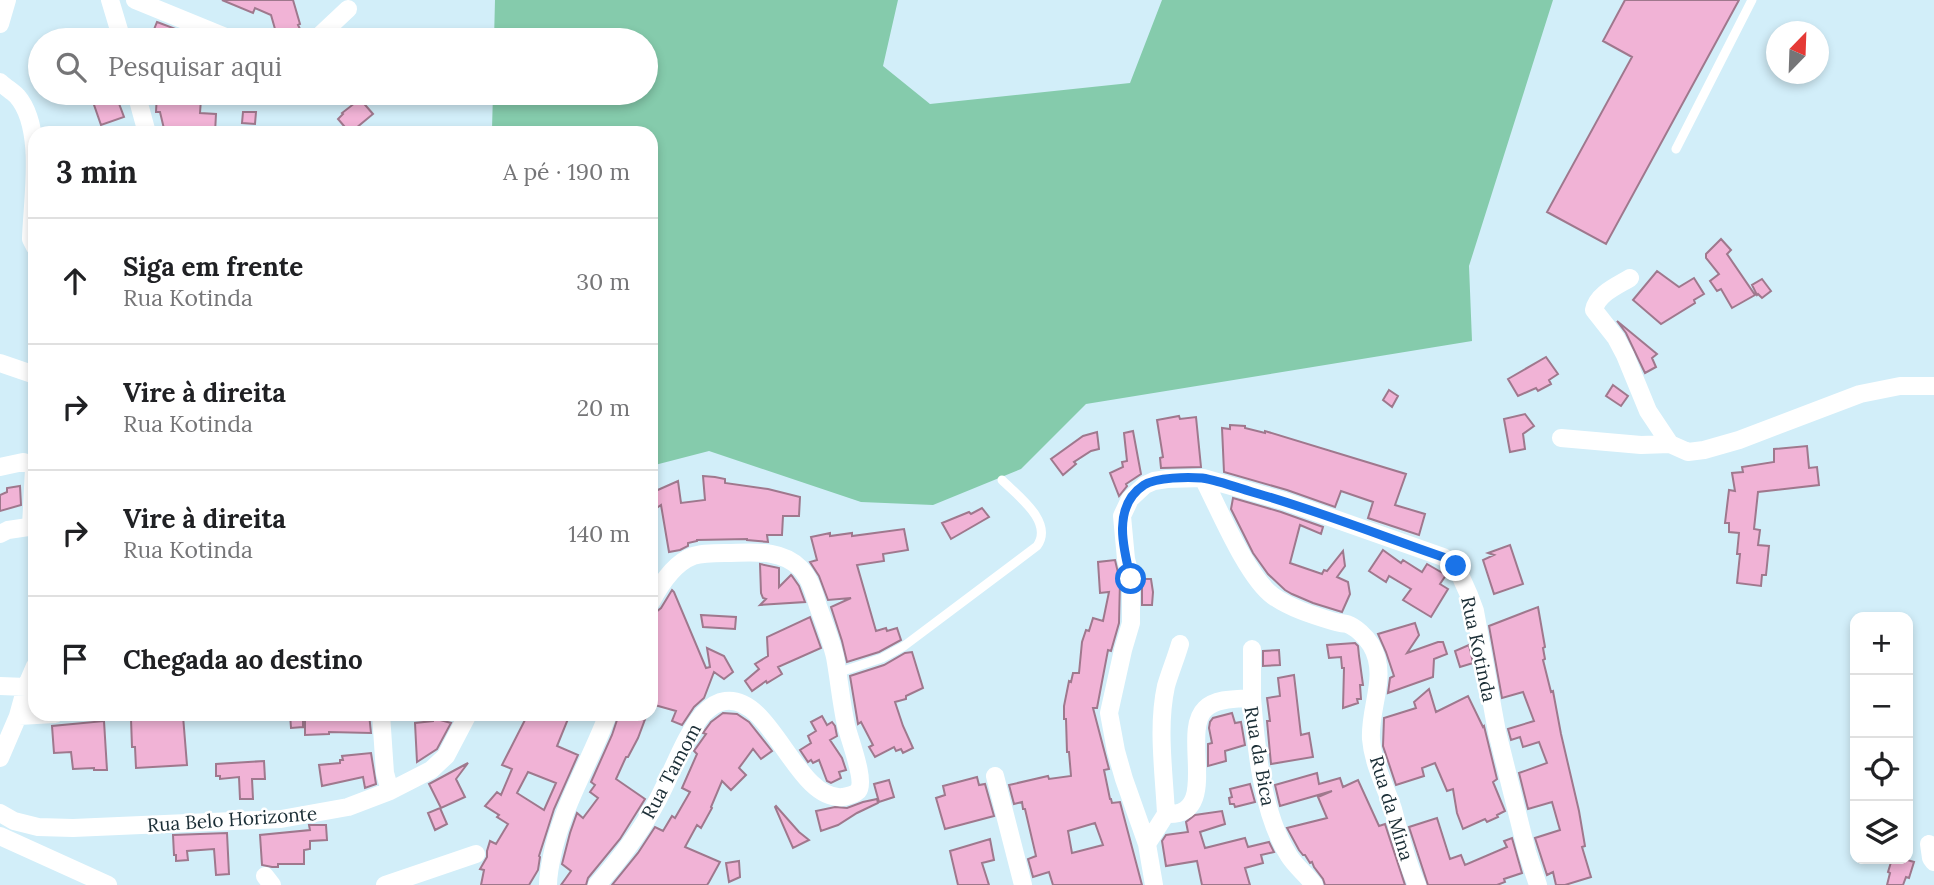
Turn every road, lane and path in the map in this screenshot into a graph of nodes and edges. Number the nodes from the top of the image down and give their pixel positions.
1 (7, 0) edge
2 (110, 0) edge
3 (135, 0) edge
4 (1752, 0) edge
5 (348, 9) dead end
6 (0, 24) edge
7 (118, 28) edge
8 (204, 28) edge
9 (328, 28) edge
10 (0, 82) edge
11 (139, 105) edge
12 (30, 126) edge
13 (145, 126) edge
14 (1676, 149) dead end
15 (1630, 278) dead end
16 (0, 363) edge
17 (28, 372) edge
18 (1934, 386) edge
19 (1561, 438) dead end
20 (1670, 444) junction
21 (28, 463) edge
22 (0, 467) edge
23 (1203, 478) junction
24 (1002, 480) dead end
25 (28, 527) edge
26 (0, 534) edge
27 (658, 589) edge
28 (1181, 644) dead end
29 (1252, 649) dead end
30 (837, 673) junction
31 (28, 682) edge
32 (0, 686) edge
33 (26, 687) junction
34 (1252, 698) junction
35 (28, 715) edge
36 (18, 716) junction
37 (381, 721) edge
38 (464, 721) edge
39 (605, 721) edge
40 (0, 758) edge
41 (995, 776) dead end
42 (390, 792) junction
43 (0, 813) edge
44 (1166, 814) junction
45 (0, 835) edge
46 (1147, 844) junction
47 (476, 854) dead end
48 (431, 877) edge
49 (1535, 884) edge
50 (108, 885) edge
51 (384, 885) edge
52 (548, 885) edge
53 (597, 885) edge
54 (1023, 885) edge
55 (1154, 885) edge
56 (1314, 885) edge
57 (1417, 885) edge

1 - 6 street
2 - 7 street
3 - 8 street
4 - 14 lane
5 - 9 street
10 - 12 street
11 - 13 street
15 - 20 street
16 - 17 street
18 - 20 street
19 - 20 street
21 - 22 street
23 - 46 street, Rua Kotinda
23 - 49 street, Rua Kotinda
23 - 57 street, Rua da Mina
24 - 30 lane
25 - 26 street
27 - 30 street, Rua Tamom
28 - 44 street
29 - 34 street
30 - 53 street, Rua Tamom
31 - 33 street
32 - 33 street
33 - 36 street
34 - 44 street, Rua da Bica
34 - 56 street, Rua da Bica
35 - 36 street
36 - 40 street
37 - 42 street
38 - 42 street, Rua Belo Horizonte
39 - 52 street
41 - 54 street
42 - 43 street, Rua Belo Horizonte
44 - 46 street, Rua da Bica
45 - 50 street
46 - 55 street, Rua Kotinda
47 - 48 street
48 - 51 street

